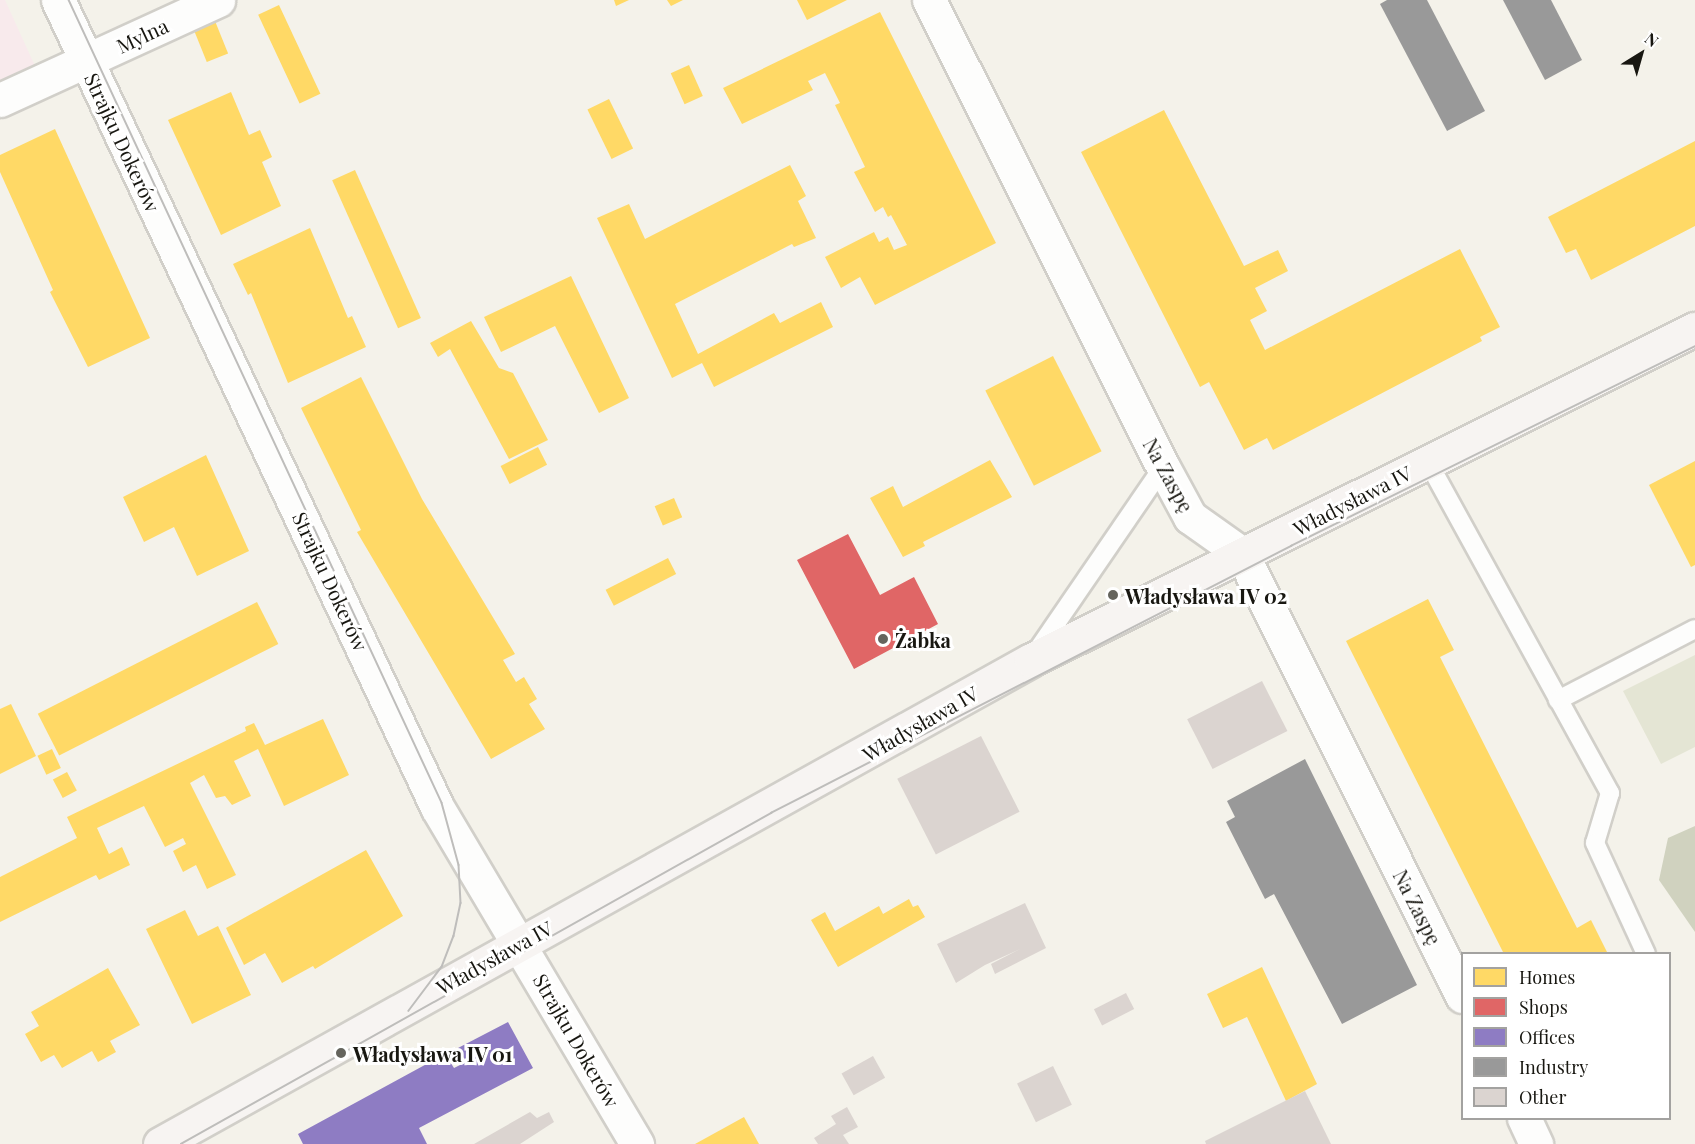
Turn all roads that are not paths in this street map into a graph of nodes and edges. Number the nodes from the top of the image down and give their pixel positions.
1 (58, 0) edge
2 (218, 0) edge
3 (929, 0) edge
4 (85, 61) junction
5 (0, 100) edge
6 (1695, 329) edge
7 (1428, 462) junction
8 (1163, 467) junction
9 (1242, 554) junction
10 (1695, 629) edge
11 (1031, 660) junction
12 (1558, 700) junction
13 (520, 942) junction
14 (1645, 952) edge
15 (1461, 994) edge
16 (1524, 1120) edge
17 (160, 1144) edge
18 (638, 1144) edge
19 (1536, 1144) edge

1 - 4 street, Strajku Dokerów
2 - 4 street, Mylna
3 - 8 street, Na Zaspę
4 - 5 street, Mylna
4 - 13 street, Strajku Dokerów
6 - 7 street, Władysława IV
7 - 9 street, Władysława IV
7 - 12 lane
8 - 9 street, Na Zaspę
8 - 11 lane
9 - 11 street, Władysława IV
9 - 15 street, Na Zaspę
10 - 12 lane
11 - 13 street, Władysława IV
12 - 14 lane
13 - 17 street, Władysława IV
13 - 18 street, Strajku Dokerów
16 - 19 street

